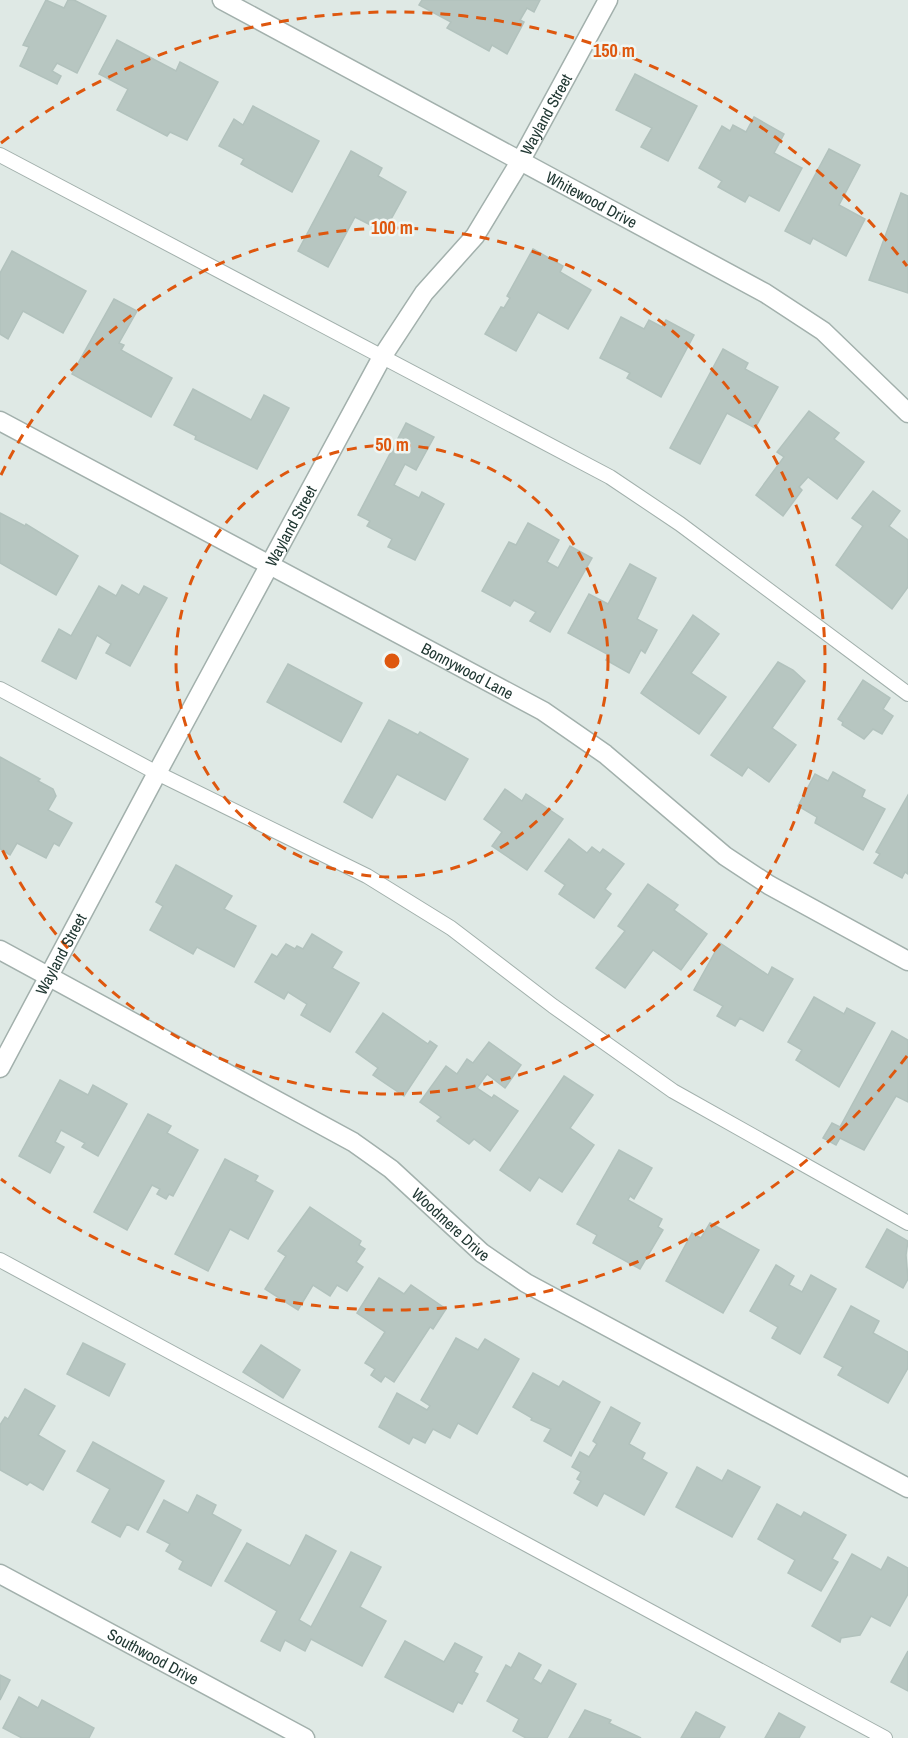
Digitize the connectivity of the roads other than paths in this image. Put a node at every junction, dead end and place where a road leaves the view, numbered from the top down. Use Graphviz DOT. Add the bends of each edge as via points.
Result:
graph roads {
  1 [pos="222,0"];
  2 [pos="609,0"];
  3 [pos="0,155"];
  4 [pos="521,160"];
  5 [pos="382,357"];
  6 [pos="908,413"];
  7 [pos="0,421"];
  8 [pos="271,565"];
  9 [pos="0,688"];
  10 [pos="908,694"];
  11 [pos="157,773"];
  12 [pos="0,950"];
  13 [pos="908,961"];
  14 [pos="49,976"];
  15 [pos="0,1068"];
  16 [pos="908,1223"];
  17 [pos="0,1260"];
  18 [pos="908,1488"];
  19 [pos="0,1574"];
  20 [pos="305,1738"];
  21 [pos="885,1738"];
  1 -- 4 [label="street, Whitewood Drive"];
  2 -- 4 [label="street, Wayland Street"];
  3 -- 5 [label="lane"];
  4 -- 5 [label="street, Wayland Street" via="475,237 424,293"];
  4 -- 6 [label="street, Whitewood Drive" via="775,299 823,331"];
  5 -- 8 [label="street, Wayland Street"];
  5 -- 10 [label="lane" via="610,477 680,524"];
  7 -- 8 [label="street, Bonnywood Lane"];
  8 -- 11 [label="street, Wayland Street"];
  8 -- 13 [label="street, Bonnywood Lane" via="543,711 606,753 734,862"];
  9 -- 11 [label="lane"];
  11 -- 14 [label="street, Wayland Street"];
  11 -- 16 [label="lane" via="367,876 451,928 673,1091"];
  12 -- 14 [label="street, Woodmere Drive"];
  14 -- 15 [label="street, Wayland Street"];
  14 -- 18 [label="street, Woodmere Drive" via="353,1142 391,1168 482,1253 526,1282"];
  17 -- 21 [label="lane"];
  19 -- 20 [label="street, Southwood Drive"];
}
